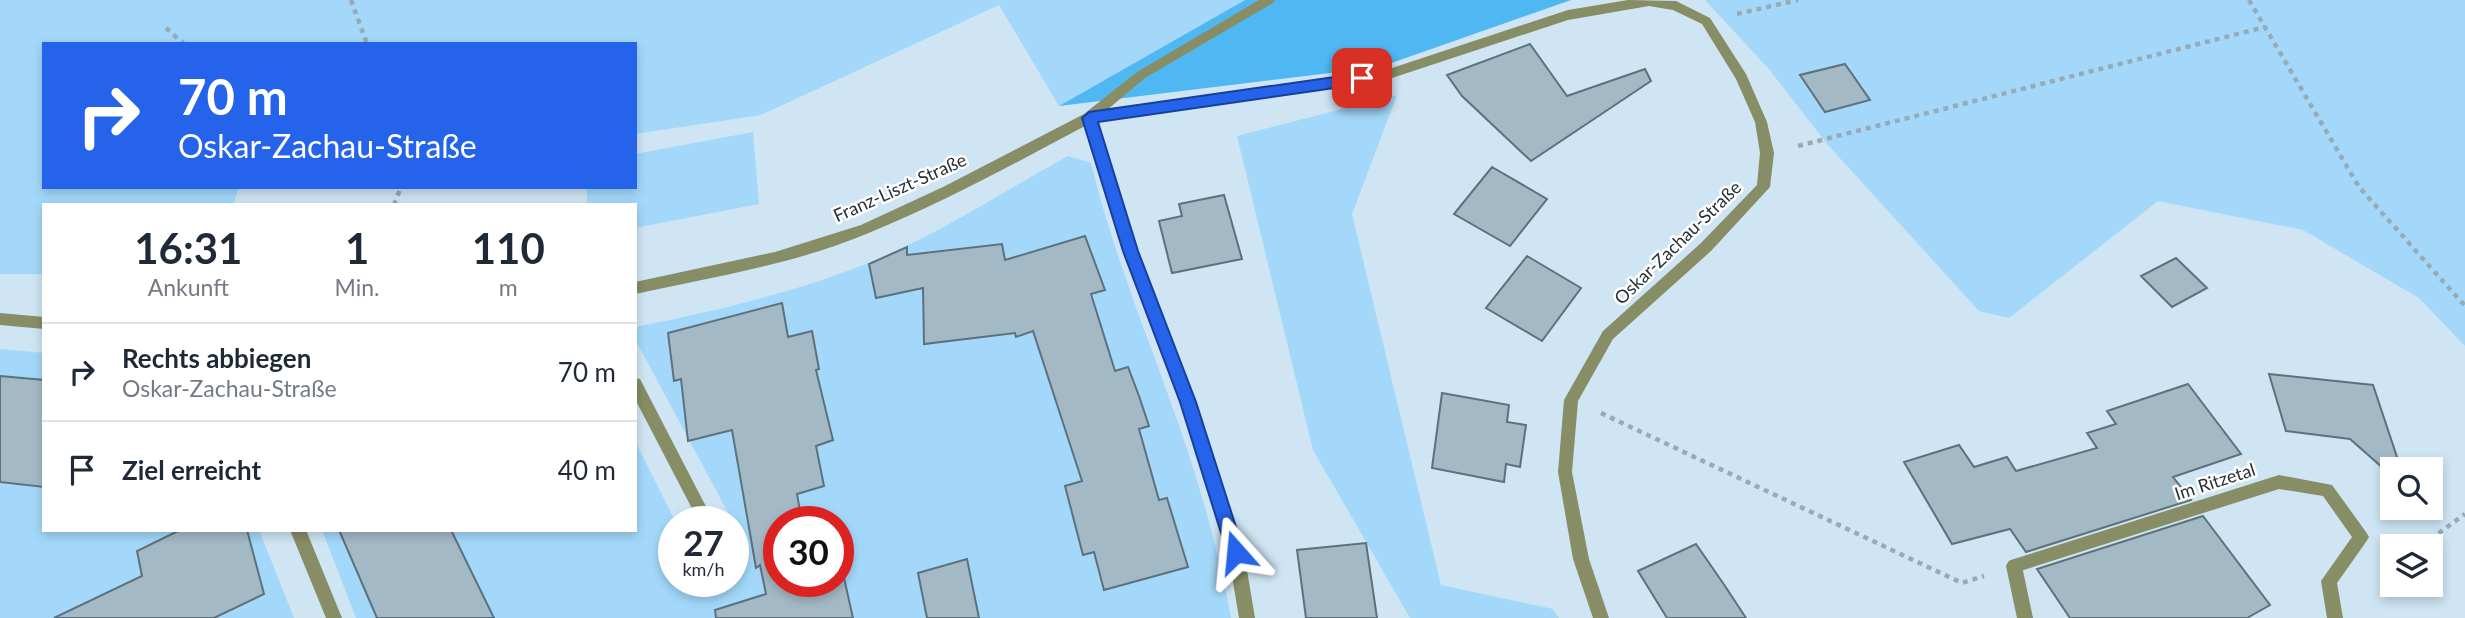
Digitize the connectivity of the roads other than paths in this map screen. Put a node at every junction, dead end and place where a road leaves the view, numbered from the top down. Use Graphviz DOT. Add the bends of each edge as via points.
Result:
graph roads {
  1 [pos="1269,0"];
  2 [pos="1089,118"];
  3 [pos="637,288"];
  4 [pos="0,319"];
  5 [pos="42,323"];
  6 [pos="637,388"];
  7 [pos="699,506"];
  8 [pos="299,532"];
  9 [pos="334,618"];
  10 [pos="1247,618"];
  11 [pos="1601,618"];
  12 [pos="2025,618"];
  13 [pos="2335,618"];
  1 -- 2 [label="street" via="1141,75"];
  2 -- 3 [label="street, Franz-Liszt-Straße" via="865,229 775,258"];
  2 -- 10 [label="street" via="1130,251 1188,402 1224,514 1236,552"];
  2 -- 11 [label="street, Oskar-Zachau-Straße" via="1389,74 1568,15 1649,1 1675,6 1706,21 1742,77 1761,122 1767,153 1763,187 1706,247 1608,335 1571,400 1565,472 1581,559"];
  4 -- 5 [label="street"];
  6 -- 7 [label="street"];
  8 -- 9 [label="street"];
  12 -- 13 [label="street, Im Ritzetal" via="2014,566 2279,482 2327,491 2361,537 2329,581"];
}
